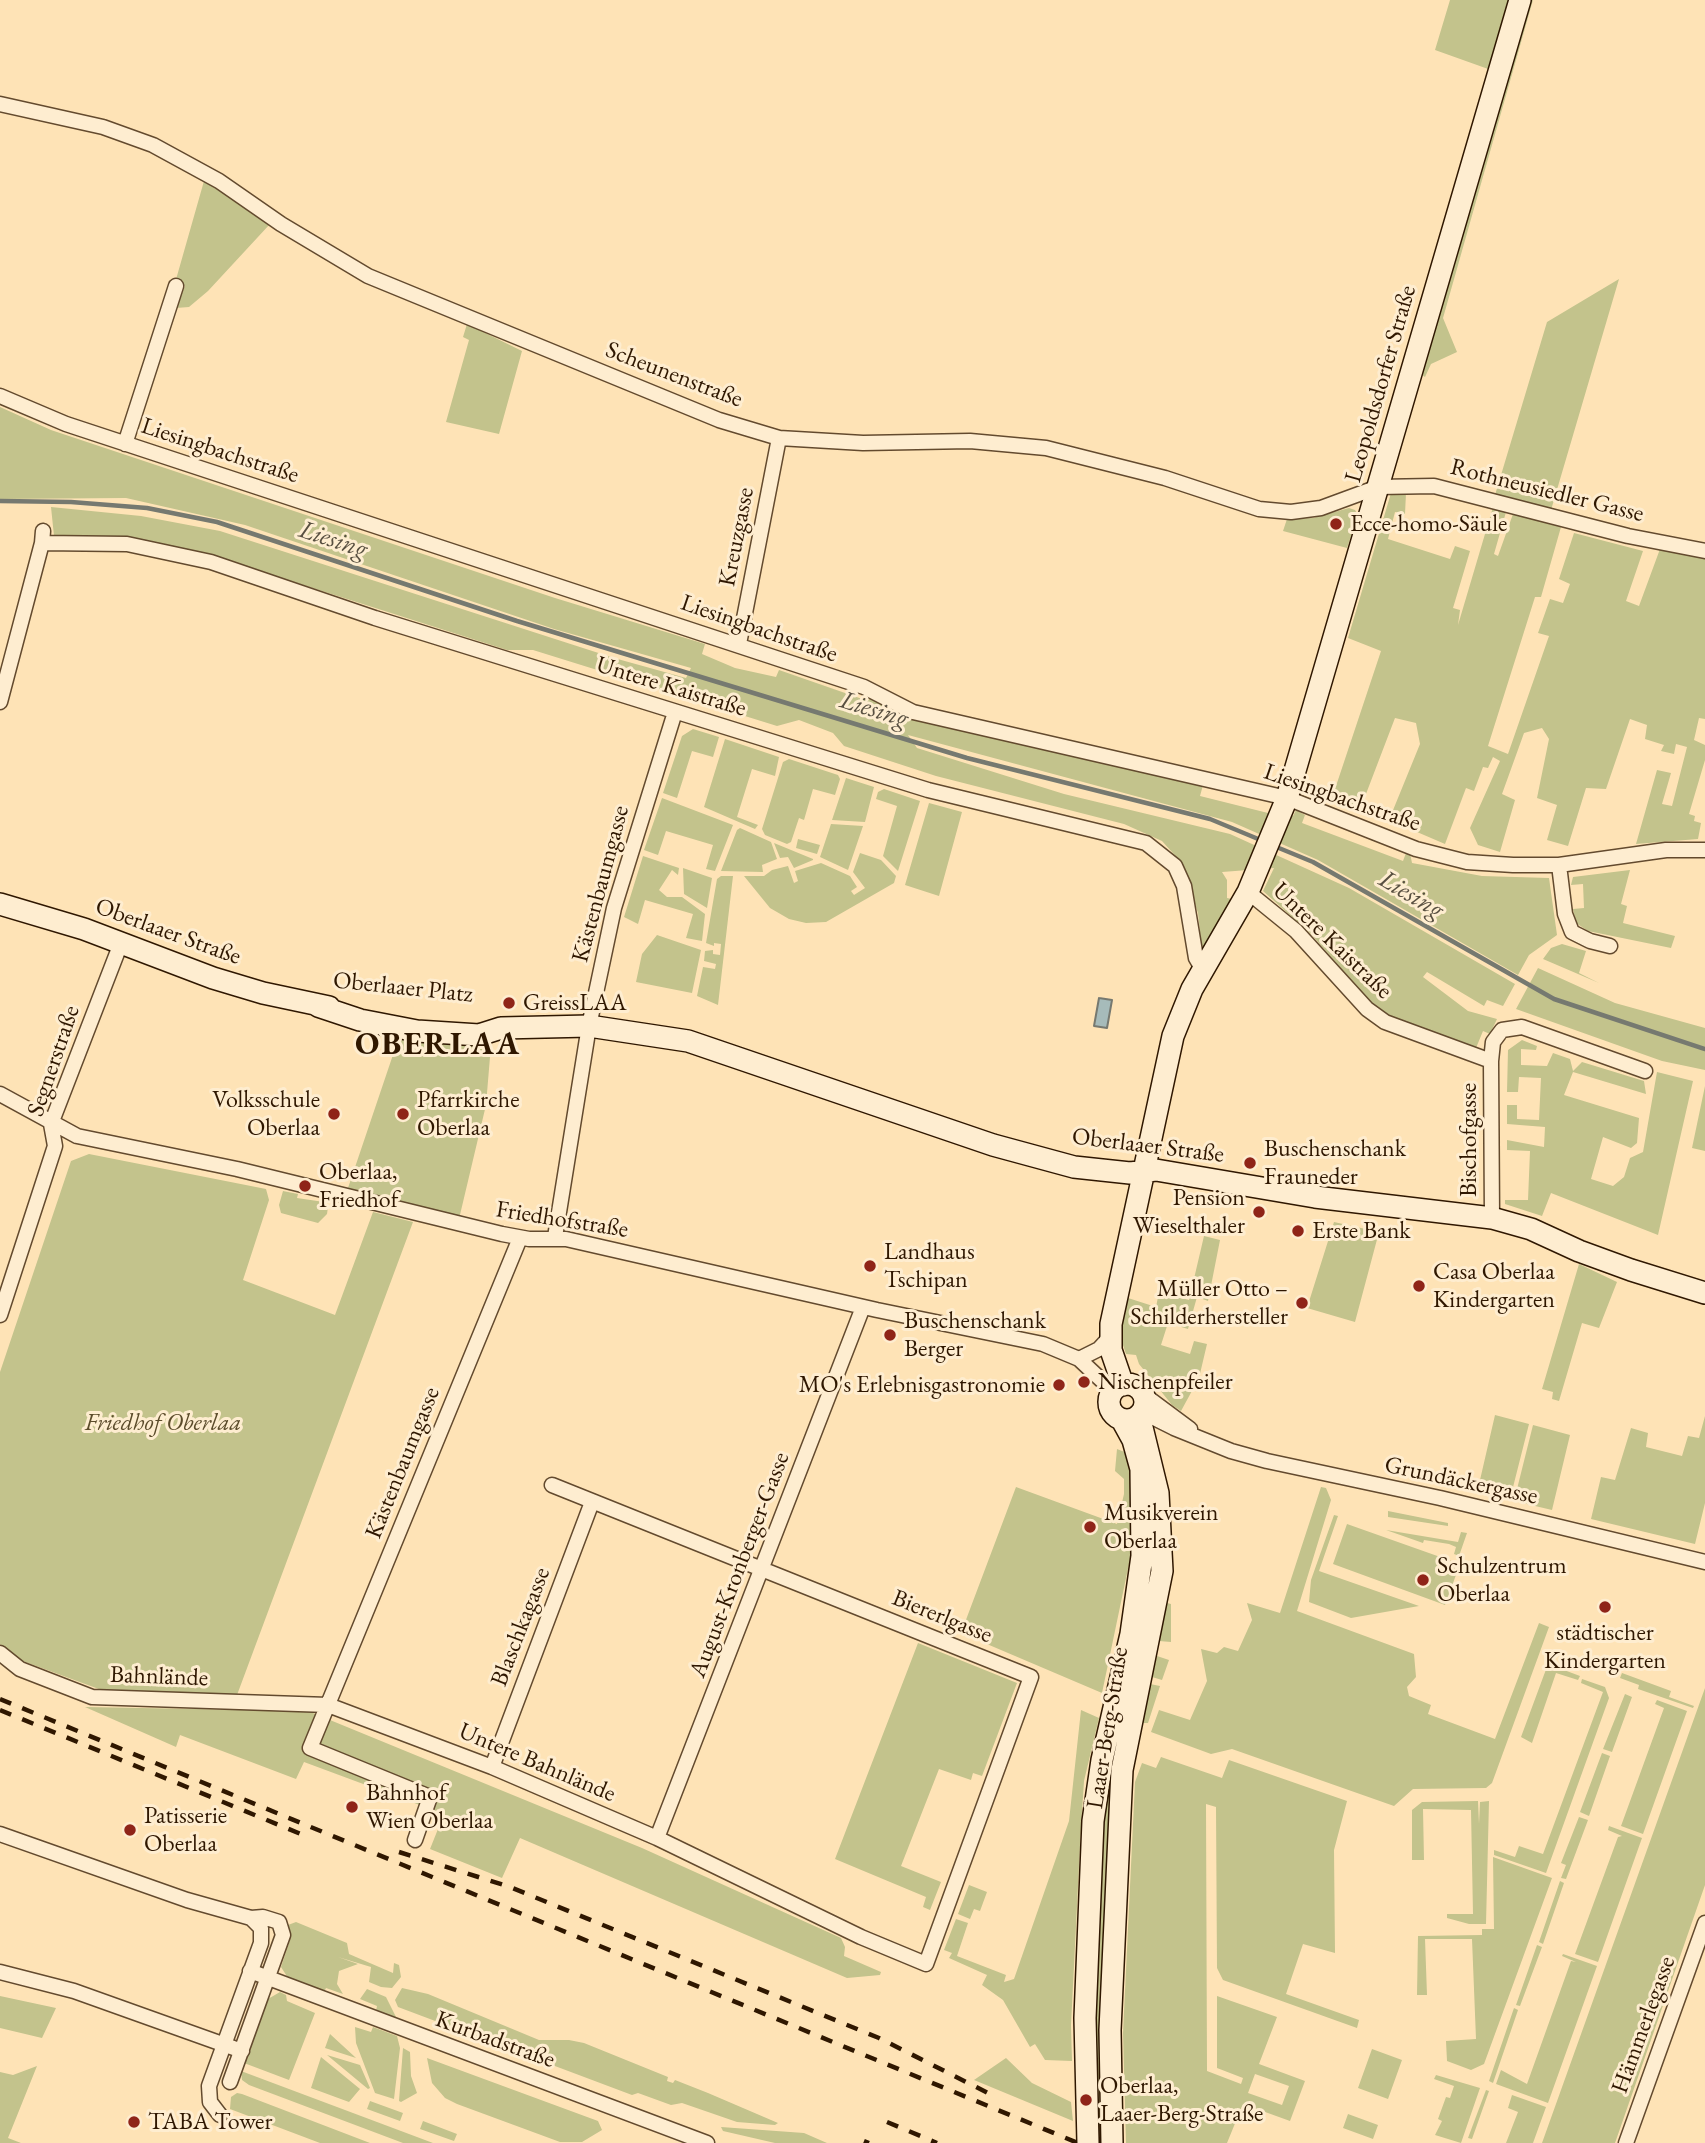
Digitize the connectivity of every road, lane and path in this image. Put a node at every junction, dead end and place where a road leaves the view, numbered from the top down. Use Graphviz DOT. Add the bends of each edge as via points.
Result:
graph roads {
  1 [pos="1520,0"];
  2 [pos="0,104"];
  3 [pos="176,286"];
  4 [pos="0,396"];
  5 [pos="779,438"];
  6 [pos="125,444"];
  7 [pos="1378,487"];
  8 [pos="1705,551"];
  9 [pos="739,644"];
  10 [pos="0,702"];
  11 [pos="675,712"];
  12 [pos="1287,798"];
  13 [pos="1705,850"];
  14 [pos="1559,865"];
  15 [pos="1248,892"];
  16 [pos="0,904"];
  17 [pos="121,943"];
  18 [pos="1610,946"];
  19 [pos="1203,970"];
  20 [pos="318,1006"];
  21 [pos="589,1026"];
  22 [pos="1491,1061"];
  23 [pos="1645,1071"];
  24 [pos="0,1094"];
  25 [pos="51,1124"];
  26 [pos="1143,1171"];
  27 [pos="1492,1218"];
  28 [pos="555,1237"];
  29 [pos="520,1238"];
  30 [pos="1705,1293"];
  31 [pos="863,1307"];
  32 [pos="0,1315"];
  33 [pos="1110,1337"];
  34 [pos="1079,1359"];
  35 [pos="1118,1388"];
  36 [pos="1137,1410"];
  37 [pos="1174,1429"];
  38 [pos="1146,1440"];
  39 [pos="1208,1442"];
  40 [pos="552,1485"];
  41 [pos="592,1502"];
  42 [pos="1705,1562"];
  43 [pos="763,1570"];
  44 [pos="0,1653"];
  45 [pos="328,1705"];
  46 [pos="492,1767"];
  47 [pos="0,1834"];
  48 [pos="657,1838"];
  49 [pos="415,1840"];
  50 [pos="251,1918"];
  51 [pos="1705,1923"];
  52 [pos="926,1964"];
  53 [pos="250,1971"];
  54 [pos="0,1972"];
  55 [pos="268,1978"];
  56 [pos="224,2044"];
  57 [pos="242,2051"];
  58 [pos="230,2082"];
  59 [pos="220,2115"];
  60 [pos="1087,2135"];
  61 [pos="1112,2140"];
  62 [pos="707,2143"];
  63 [pos="1626,2143"];
  1 -- 7 [label="main road, Leopoldsdorfer Straße"];
  2 -- 5 [label="street, Scheunenstraße" via="93,124 153,145 219,181 368,276 719,420"];
  3 -- 6 [label="street"];
  4 -- 6 [label="street, Liesingbachstraße"];
  5 -- 7 [label="street, Scheunenstraße" via="863,443 970,441 1045,448 1165,478 1259,509 1292,512 1321,508"];
  5 -- 9 [label="street, Kreuzgasse"];
  6 -- 9 [label="street, Liesingbachstraße"];
  7 -- 8 [label="street, Rothneusiedler Gasse" via="1455,489 1628,536"];
  7 -- 12 [label="main road, Leopoldsdorfer Straße"];
  9 -- 12 [label="street, Liesingbachstraße" via="864,687 913,712"];
  10 -- 11 [label="street, Untere Kaistraße" via="43,537 127,544 211,562"];
  11 -- 19 [label="street, Untere Kaistraße" via="928,790 1146,843 1175,866 1184,886 1196,958"];
  11 -- 21 [label="street, Kästenbaumgasse" via="614,908"];
  12 -- 14 [label="street, Liesingbachstraße" via="1416,849 1467,862"];
  12 -- 15 [label="main road, Leopoldsdorfer Straße"];
  13 -- 14 [label="street, Liesingbachstraße" via="1666,850"];
  14 -- 18 [label="street" via="1565,915 1572,932"];
  15 -- 19 [label="main road"];
  15 -- 22 [label="street, Untere Kaistraße" via="1296,930 1367,1009 1385,1022"];
  16 -- 17 [label="main road, Oberlaaer Straße"];
  17 -- 20 [label="main road, Oberlaaer Straße" via="213,978"];
  17 -- 25 [label="street, Segnerstraße"];
  19 -- 26 [label="main road" via="1173,1036"];
  20 -- 21 [label="main road, Oberlaaer Platz" via="480,1021 501,1028"];
  21 -- 26 [label="main road, Oberlaaer Straße" via="688,1041 993,1145 1056,1162 1109,1172"];
  21 -- 28 [label="street, Kästenbaumgasse"];
  22 -- 23 [label="street" via="1493,1042 1502,1030 1522,1027"];
  22 -- 27 [label="street, Bischofgasse"];
  24 -- 25 [label="street, Friedhofstraße"];
  25 -- 29 [label="street, Friedhofstraße" via="82,1138 237,1169"];
  25 -- 32 [label="street, Segnerstraße" via="55,1146"];
  26 -- 27 [label="main road, Oberlaaer Straße"];
  26 -- 33 [label="main road"];
  27 -- 30 [label="main road, Oberlaaer Straße"];
  28 -- 29 [label="street, Friedhofstraße"];
  28 -- 31 [label="street, Friedhofstraße"];
  29 -- 45 [label="street, Kästenbaumgasse"];
  31 -- 34 [label="street, Friedhofstraße" via="1043,1344"];
  31 -- 43 [label="street, August-Kronberger-Gasse"];
  33 -- 34 [label="street"];
  33 -- 35 [label="main road"];
  34 -- 35 [label="street, Friedhofstraße"];
  35 -- 36 [label="main road" via="1131,1385"];
  35 -- 36 [label="main road" via="1110,1406"];
  36 -- 37 [label="street, Grundäckergasse"];
  36 -- 38 [label="main road, Laaer-Berg-Straße"];
  36 -- 39 [label="street, Grundäckergasse"];
  36 -- 60 [label="main road, Laaer-Berg-Straße" via="1133,1440 1141,1469 1142,1556 1093,1821 1085,2018"];
  37 -- 38 [label="street" via="1153,1431"];
  37 -- 39 [label="street, Grundäckergasse"];
  38 -- 61 [label="main road, Laaer-Berg-Straße" via="1158,1493 1162,1571 1122,1770 1110,2030"];
  39 -- 42 [label="street, Grundäckergasse" via="1268,1461"];
  40 -- 41 [label="street, Biererlgasse"];
  41 -- 43 [label="street, Biererlgasse"];
  41 -- 46 [label="street, Blaschkagasse"];
  43 -- 48 [label="street, August-Kronberger-Gasse"];
  43 -- 52 [label="street, Biererlgasse" via="1031,1677"];
  44 -- 45 [label="street, Bahnlände" via="20,1669 92,1696"];
  45 -- 46 [label="street, Untere Bahnlände"];
  45 -- 49 [label="street" via="310,1748 430,1797"];
  46 -- 48 [label="street, Untere Bahnlände"];
  47 -- 50 [label="street" via="137,1884"];
  48 -- 52 [label="street, Untere Bahnlände"];
  50 -- 53 [label="street" via="262,1935"];
  50 -- 55 [label="street" via="279,1922 283,1928"];
  51 -- 63 [label="street, Hämmerlegasse"];
  53 -- 55 [label="street, Kurbadstraße"];
  53 -- 56 [label="street"];
  54 -- 56 [label="street" via="74,1991"];
  55 -- 57 [label="street"];
  55 -- 62 [label="street, Kurbadstraße"];
  56 -- 57 [label="street"];
  56 -- 59 [label="street" via="209,2087 210,2102"];
  57 -- 58 [label="street"];
}
